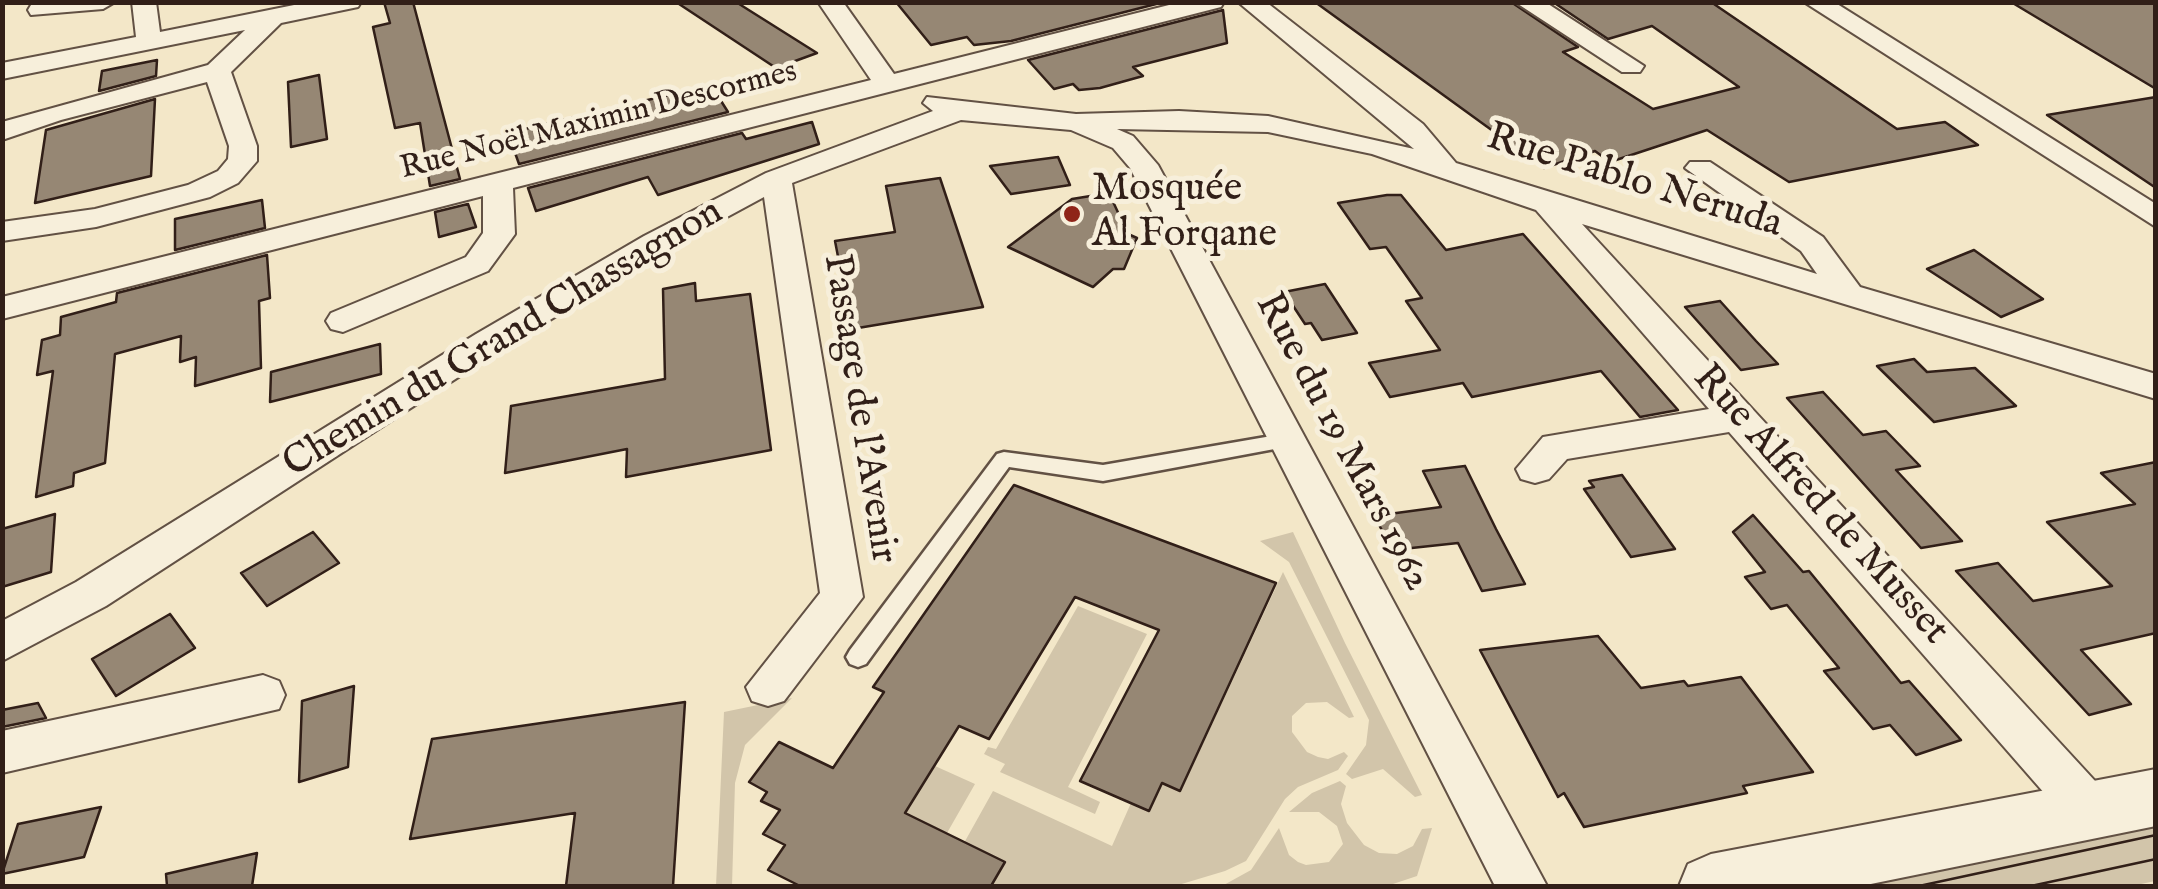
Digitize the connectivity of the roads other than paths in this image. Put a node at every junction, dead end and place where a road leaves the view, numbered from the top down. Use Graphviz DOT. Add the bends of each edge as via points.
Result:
graph roads {
  1 [pos="103,2"];
  2 [pos="144,2"];
  3 [pos="349,2"];
  4 [pos="830,2"];
  5 [pos="1212,2"];
  6 [pos="1250,2"];
  7 [pos="1527,2"];
  8 [pos="1816,2"];
  9 [pos="40,10"];
  10 [pos="272,18"];
  11 [pos="149,42"];
  12 [pos="1632,66"];
  13 [pos="2,71"];
  14 [pos="217,71"];
  15 [pos="888,85"];
  16 [pos="958,111"];
  17 [pos="1076,122"];
  18 [pos="2,132"];
  19 [pos="1446,168"];
  20 [pos="1700,168"];
  21 [pos="776,179"];
  22 [pos="498,184"];
  23 [pos="1546,203"];
  24 [pos="2156,218"];
  25 [pos="2,232"];
  26 [pos="1849,294"];
  27 [pos="2,308"];
  28 [pos="342,321"];
  29 [pos="2156,387"];
  30 [pos="1739,417"];
  31 [pos="1289,440"];
  32 [pos="1535,469"];
  33 [pos="2,643"];
  34 [pos="858,657"];
  35 [pos="768,687"];
  36 [pos="263,696"];
  37 [pos="2,752"];
  38 [pos="2156,797"];
  39 [pos="2090,810"];
  40 [pos="1522,886"];
  41 [pos="1711,886"];
  1 -- 9 [label="street"];
  2 -- 11 [label="street"];
  3 -- 10 [label="street"];
  4 -- 15 [label="street"];
  5 -- 15 [label="street, Rue Noël Maximin Descormes"];
  6 -- 19 [label="street" via="1413,130"];
  7 -- 12 [label="street"];
  8 -- 24 [label="street"];
  10 -- 11 [label="street"];
  10 -- 14 [label="street"];
  11 -- 13 [label="street"];
  14 -- 18 [label="street"];
  14 -- 25 [label="street" via="242,146 242,161 228,177 96,218"];
  15 -- 16 [label="street"];
  15 -- 22 [label="street, Rue Noël Maximin Descormes"];
  16 -- 17 [label="street, Rue du 19 Mars 1962"];
  16 -- 21 [label="street, Chemin du Grand Chassagnon"];
  17 -- 19 [label="street, Rue Pablo Neruda" via="1268,124"];
  17 -- 31 [label="street, Rue du 19 Mars 1962" via="1123,142 1143,165"];
  19 -- 23 [label="street, Rue Pablo Neruda"];
  20 -- 26 [label="street" via="1812,244"];
  21 -- 33 [label="street, Chemin du Grand Chassagnon" via="488,342 91,594"];
  21 -- 35 [label="street, Passage de l'Avenir" via="842,598"];
  22 -- 27 [label="street, Rue Noël Maximin Descormes"];
  22 -- 28 [label="street" via="500,234 477,264"];
  23 -- 26 [label="street, Rue Pablo Neruda"];
  23 -- 30 [label="street, Rue Alfred de Musset"];
  26 -- 29 [label="street, Rue Pablo Neruda"];
  30 -- 32 [label="street" via="1556,447"];
  30 -- 39 [label="street, Rue Alfred de Musset"];
  31 -- 34 [label="lane" via="1104,474 1004,459"];
  31 -- 40 [label="street, Rue du 19 Mars 1962"];
  36 -- 37 [label="street"];
  38 -- 39 [label="street"];
  39 -- 41 [label="street"];
}
